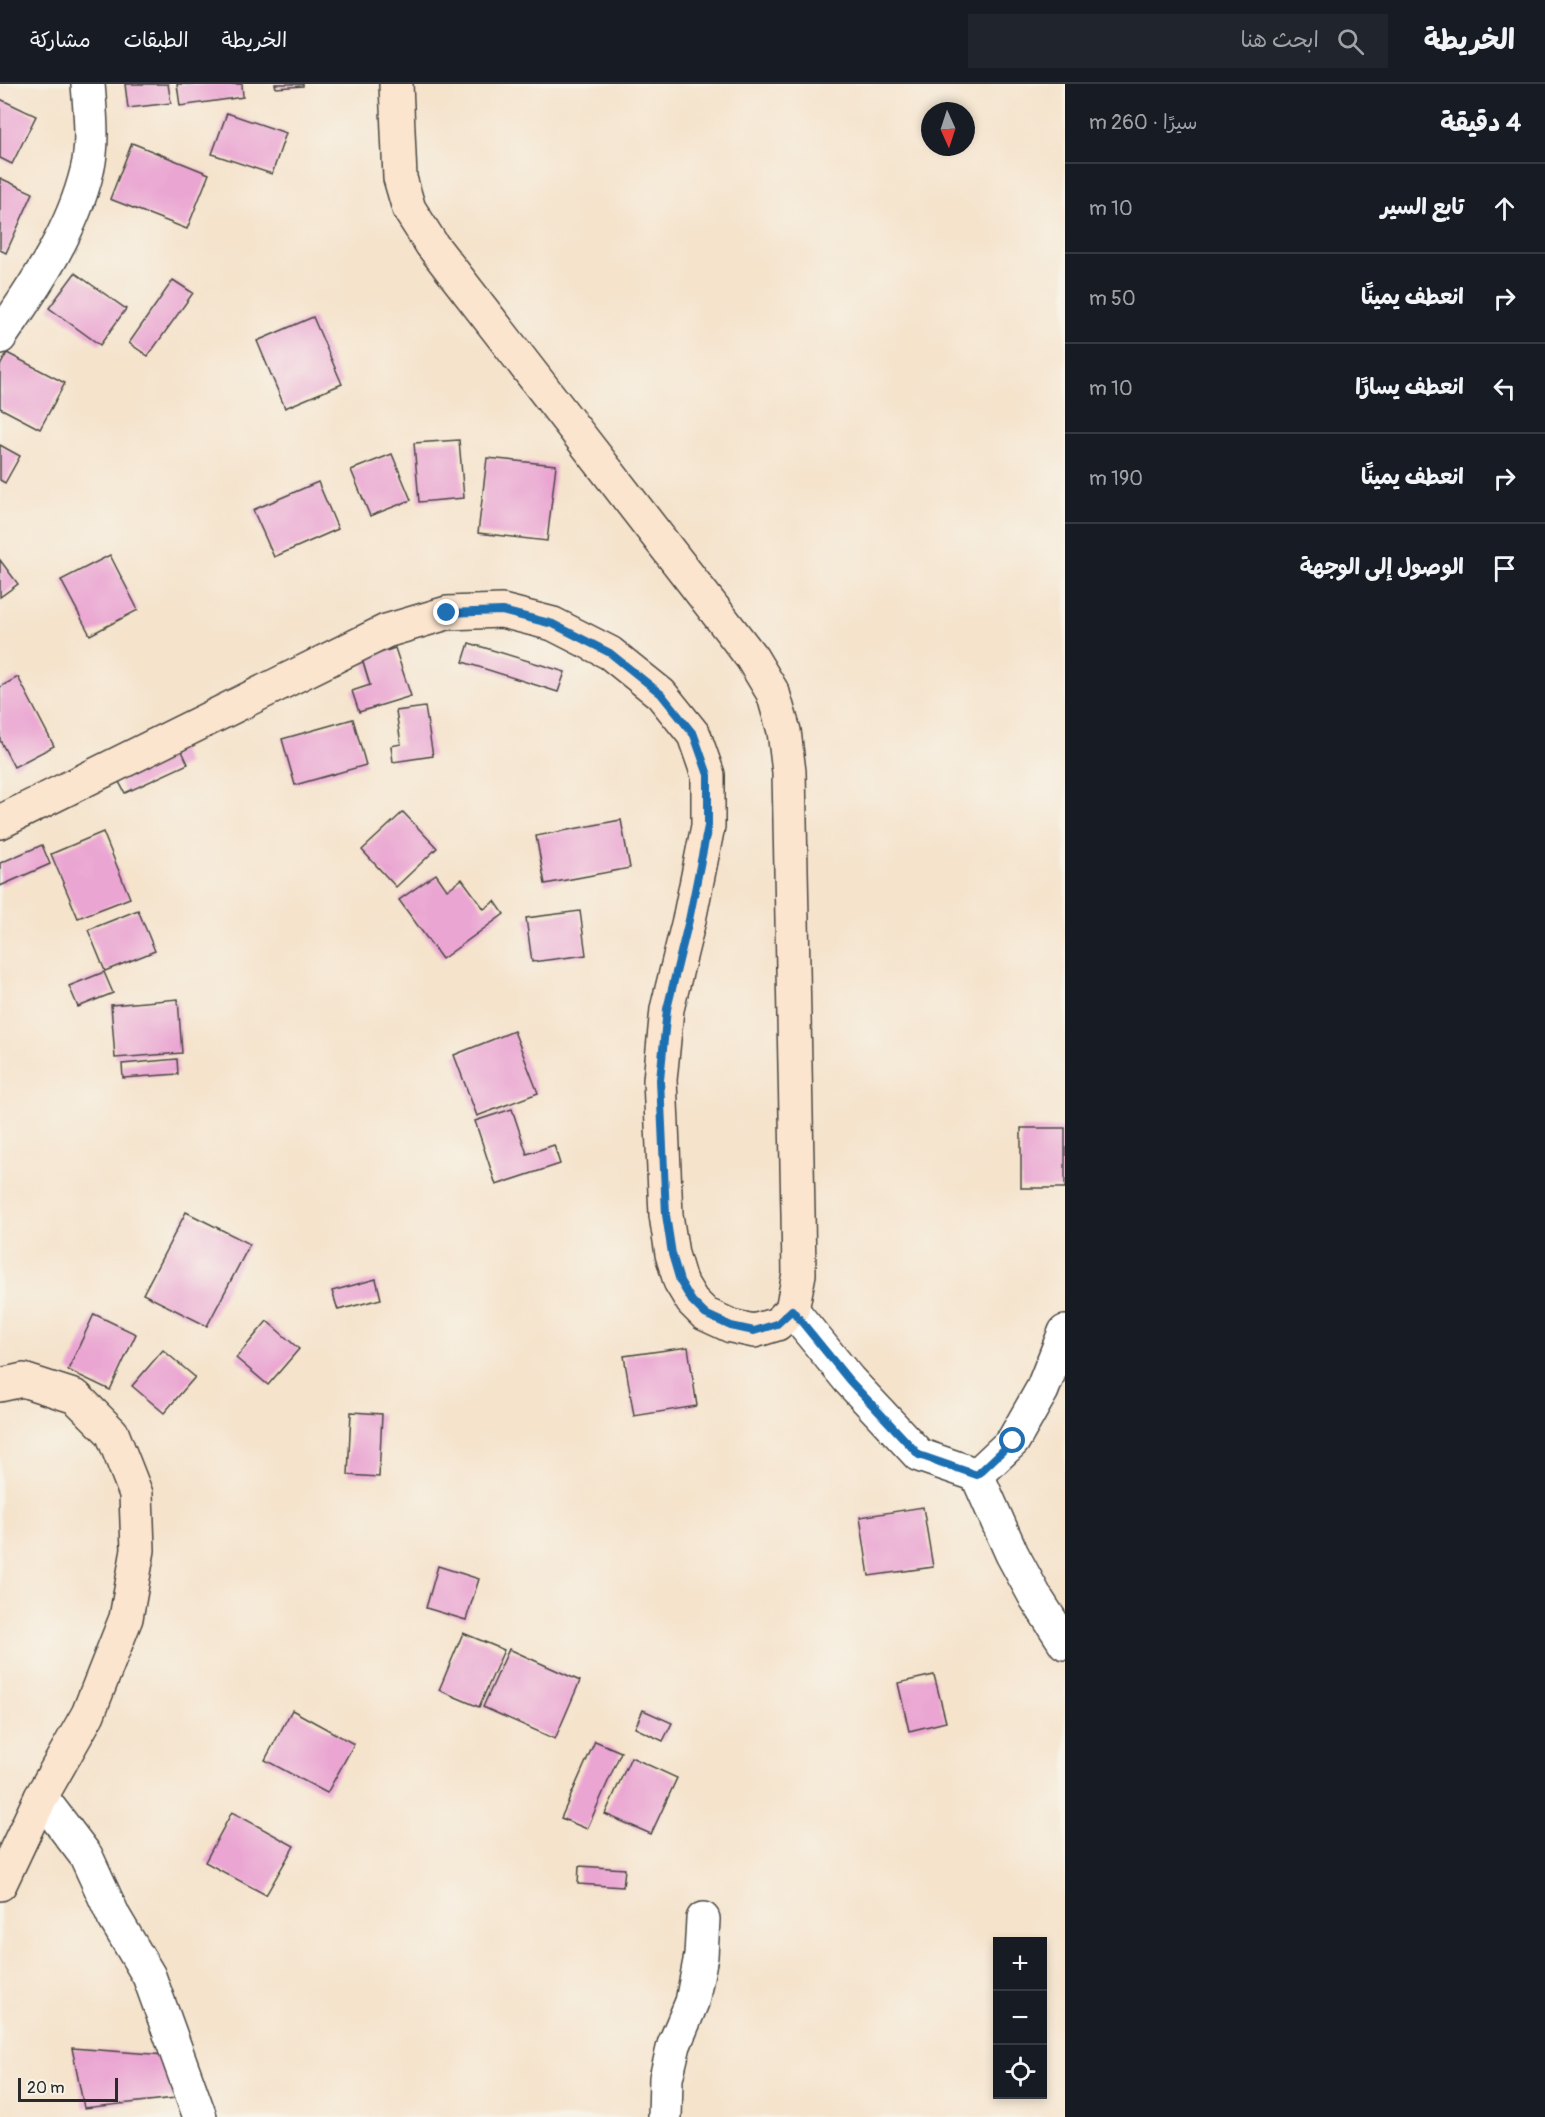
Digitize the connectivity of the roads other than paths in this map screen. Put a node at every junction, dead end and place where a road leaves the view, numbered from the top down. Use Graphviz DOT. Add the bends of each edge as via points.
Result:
graph roads {
  1 [pos="88,84"];
  2 [pos="396,84"];
  3 [pos="0,337"];
  4 [pos="0,822"];
  5 [pos="792,1310"];
  6 [pos="1065,1332"];
  7 [pos="0,1385"];
  8 [pos="977,1475"];
  9 [pos="1065,1642"];
  10 [pos="40,1797"];
  11 [pos="0,1884"];
  12 [pos="703,1919"];
  13 [pos="200,2117"];
  14 [pos="664,2117"];
  1 -- 3 [label="street" via="88,170 69,222 44,272"];
  2 -- 5 [label="street" via="400,178 409,209 432,245 752,658 772,693 784,731 789,772 799,1243 799,1274"];
  4 -- 5 [label="street" via="386,631 447,613 502,611 553,624 610,653 661,694 694,735 708,775 708,826 667,1009 660,1080 666,1215 672,1254 680,1281 705,1314 754,1331 777,1324"];
  5 -- 8 [label="street" via="849,1380 919,1455"];
  6 -- 8 [label="street" via="1042,1390 1013,1441"];
  7 -- 10 [label="street" via="22,1380 76,1396 112,1433 136,1494 138,1550 126,1618 88,1714"];
  8 -- 9 [label="street" via="1035,1598"];
  10 -- 11 [label="street"];
  10 -- 13 [label="street" via="86,1856 114,1917 149,1976"];
  12 -- 14 [label="street" via="692,2002 674,2045 666,2078"];
}
